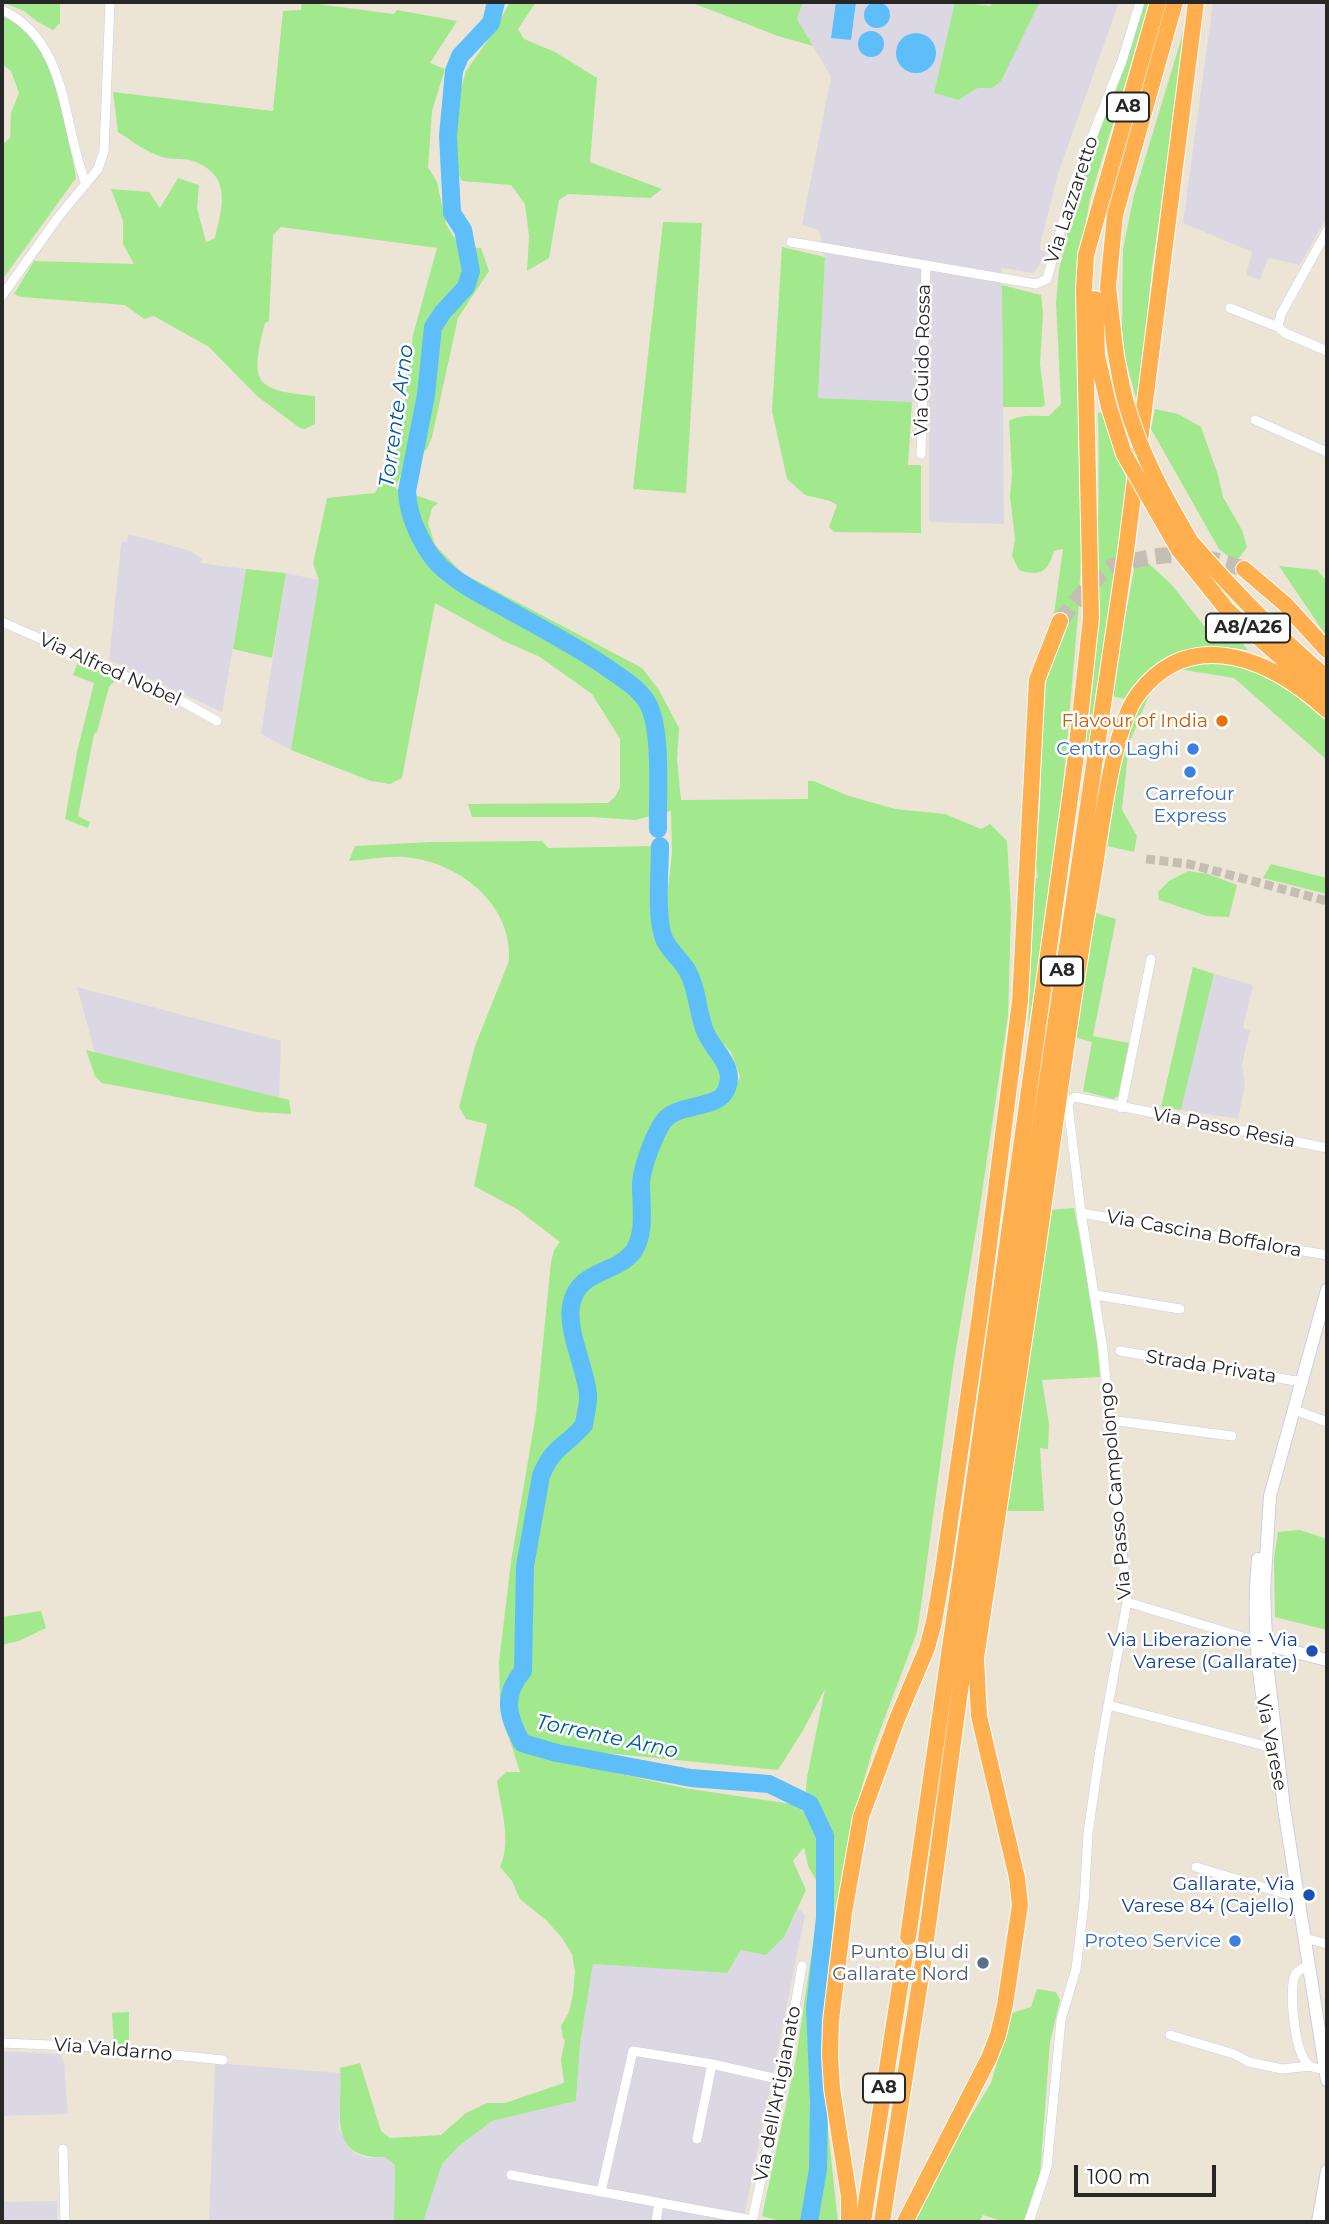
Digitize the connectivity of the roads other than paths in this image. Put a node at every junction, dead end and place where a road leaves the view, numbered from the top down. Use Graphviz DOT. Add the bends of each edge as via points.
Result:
graph roads {
  1 [pos="110,2"];
  2 [pos="1140,2"];
  3 [pos="1158,2"];
  4 [pos="1175,2"];
  5 [pos="1196,2"];
  6 [pos="2,10"];
  7 [pos="86,184"];
  8 [pos="1098,213"];
  9 [pos="1327,231"];
  10 [pos="792,243"];
  11 [pos="926,265"];
  12 [pos="1047,279"];
  13 [pos="2,296"];
  14 [pos="1230,308"];
  15 [pos="1278,327"];
  16 [pos="1327,351"];
  17 [pos="1255,420"];
  18 [pos="1327,453"];
  19 [pos="921,454"];
  20 [pos="1185,546"];
  21 [pos="1244,569"];
  22 [pos="2,621"];
  23 [pos="1059,621"];
  24 [pos="1327,650"];
  25 [pos="1327,678"];
  26 [pos="1327,698"];
  27 [pos="1327,710"];
  28 [pos="217,721"];
  29 [pos="1150,959"];
  30 [pos="1070,1100"];
  31 [pos="1121,1108"];
  32 [pos="1327,1148"];
  33 [pos="1082,1213"];
  34 [pos="1327,1255"];
  35 [pos="1327,1290"];
  36 [pos="1096,1295"];
  37 [pos="1180,1309"];
  38 [pos="1325,1310"];
  39 [pos="1120,1352"];
  40 [pos="1302,1382"];
  41 [pos="1294,1410"];
  42 [pos="1110,1420"];
  43 [pos="1327,1423"];
  44 [pos="1232,1436"];
  45 [pos="1127,1602"];
  46 [pos="1261,1643"];
  47 [pos="1327,1660"];
  48 [pos="1108,1705"];
  49 [pos="1273,1749"];
  50 [pos="1196,1867"];
  51 [pos="1299,1898"];
  52 [pos="908,1937"];
  53 [pos="1305,1938"];
  54 [pos="926,1940"];
  55 [pos="1327,1944"];
  56 [pos="905,1954"];
  57 [pos="924,1957"];
  58 [pos="1309,1964"];
  59 [pos="802,1966"];
  60 [pos="1170,2035"];
  61 [pos="2,2043"];
  62 [pos="223,2060"];
  63 [pos="712,2064"];
  64 [pos="1310,2066"];
  65 [pos="1327,2073"];
  66 [pos="782,2080"];
  67 [pos="697,2138"];
  68 [pos="63,2149"];
  69 [pos="1327,2171"];
  70 [pos="511,2175"];
  71 [pos="601,2192"];
  72 [pos="659,2203"];
  73 [pos="752,2221"];
  74 [pos="65,2222"];
  75 [pos="656,2222"];
  76 [pos="849,2222"];
  77 [pos="863,2222"];
  78 [pos="882,2222"];
  79 [pos="905,2222"];
  80 [pos="1029,2222"];
  81 [pos="1318,2222"];
  1 -- 7 [label="street" via="104,151"];
  2 -- 12 [label="street, Via Lazzaretto" via="1073,186"];
  3 -- 8 [label="highway, A8"];
  4 -- 20 [label="highway, bridge" via="1115,215 1108,287 1126,402 1139,443"];
  5 -- 54 [label="highway, A8" via="1126,551 1003,1376"];
  6 -- 7 [label="street" via="34,33 51,60"];
  7 -- 13 [label="street"];
  8 -- 20 [label="highway, bridge" via="1097,356 1109,407 1124,454"];
  8 -- 52 [label="highway, A8" via="1086,255 1084,290 1091,618 1075,763"];
  9 -- 15 [label="street"];
  10 -- 11 [label="street, Via Guido Rossa"];
  11 -- 12 [label="street, Via Guido Rossa" via="1036,284"];
  11 -- 19 [label="street, Via Guido Rossa"];
  14 -- 15 [label="street"];
  15 -- 16 [label="street"];
  17 -- 18 [label="street"];
  20 -- 25 [label="highway"];
  20 -- 26 [label="highway, A8/A26" via="1228,611"];
  21 -- 24 [label="highway" via="1285,604"];
  22 -- 28 [label="street, Via Alfred Nobel" via="176,698"];
  23 -- 76 [label="highway" via="1037,680 1020,1001 941,1583 927,1648 861,1817 844,1913 830,2055"];
  27 -- 79 [label="highway" via="1270,668 1236,657 1205,655 1154,676 1136,696 1122,729 1076,974 976,1658 979,1716 1020,1895 1010,1974 989,2058"];
  29 -- 31 [label="street"];
  30 -- 31 [label="street, Via Passo Resia" via="1075,1097"];
  30 -- 33 [label="street, Via Passo Campolongo"];
  31 -- 32 [label="street, Via Passo Resia"];
  33 -- 34 [label="street, Via Cascina Boffalora"];
  33 -- 36 [label="street, Via Passo Campolongo"];
  35 -- 38 [label="main road, Via Varese"];
  36 -- 37 [label="street"];
  36 -- 42 [label="street, Via Passo Campolongo"];
  38 -- 40 [label="main road, Via Varese"];
  39 -- 40 [label="street, Strada Privata"];
  40 -- 41 [label="main road, Via Varese"];
  41 -- 43 [label="street"];
  41 -- 46 [label="main road, Via Varese" via="1268,1512"];
  42 -- 44 [label="street"];
  42 -- 45 [label="street, Via Passo Campolongo"];
  45 -- 46 [label="street"];
  45 -- 48 [label="street, Via Passo Campolongo"];
  46 -- 47 [label="main road"];
  46 -- 49 [label="main road, Via Varese"];
  48 -- 49 [label="street"];
  48 -- 80 [label="street, Via Passo Campolongo" via="1088,1833 1076,1969 1061,2021 1049,2155"];
  49 -- 51 [label="main road, Via Varese"];
  50 -- 51 [label="street"];
  51 -- 53 [label="main road, Via Varese"];
  53 -- 55 [label="street"];
  53 -- 58 [label="main road, Via Varese"];
  56 -- 77 [label="highway, A8"];
  57 -- 78 [label="highway, A8"];
  58 -- 64 [label="street" via="1296,1973 1292,1992 1295,2030"];
  58 -- 65 [label="main road, Via Varese"];
  59 -- 66 [label="street, Via dell'Artigianato"];
  60 -- 64 [label="street" via="1249,2062 1283,2069"];
  61 -- 62 [label="street, Via Valdarno"];
  63 -- 66 [label="street"];
  63 -- 67 [label="street"];
  63 -- 71 [label="street" via="633,2051"];
  64 -- 65 [label="street"];
  66 -- 73 [label="street, Via dell'Artigianato"];
  68 -- 74 [label="street"];
  69 -- 81 [label="main road"];
  70 -- 71 [label="street"];
  71 -- 72 [label="street"];
  72 -- 73 [label="street"];
  72 -- 75 [label="street"];
}
